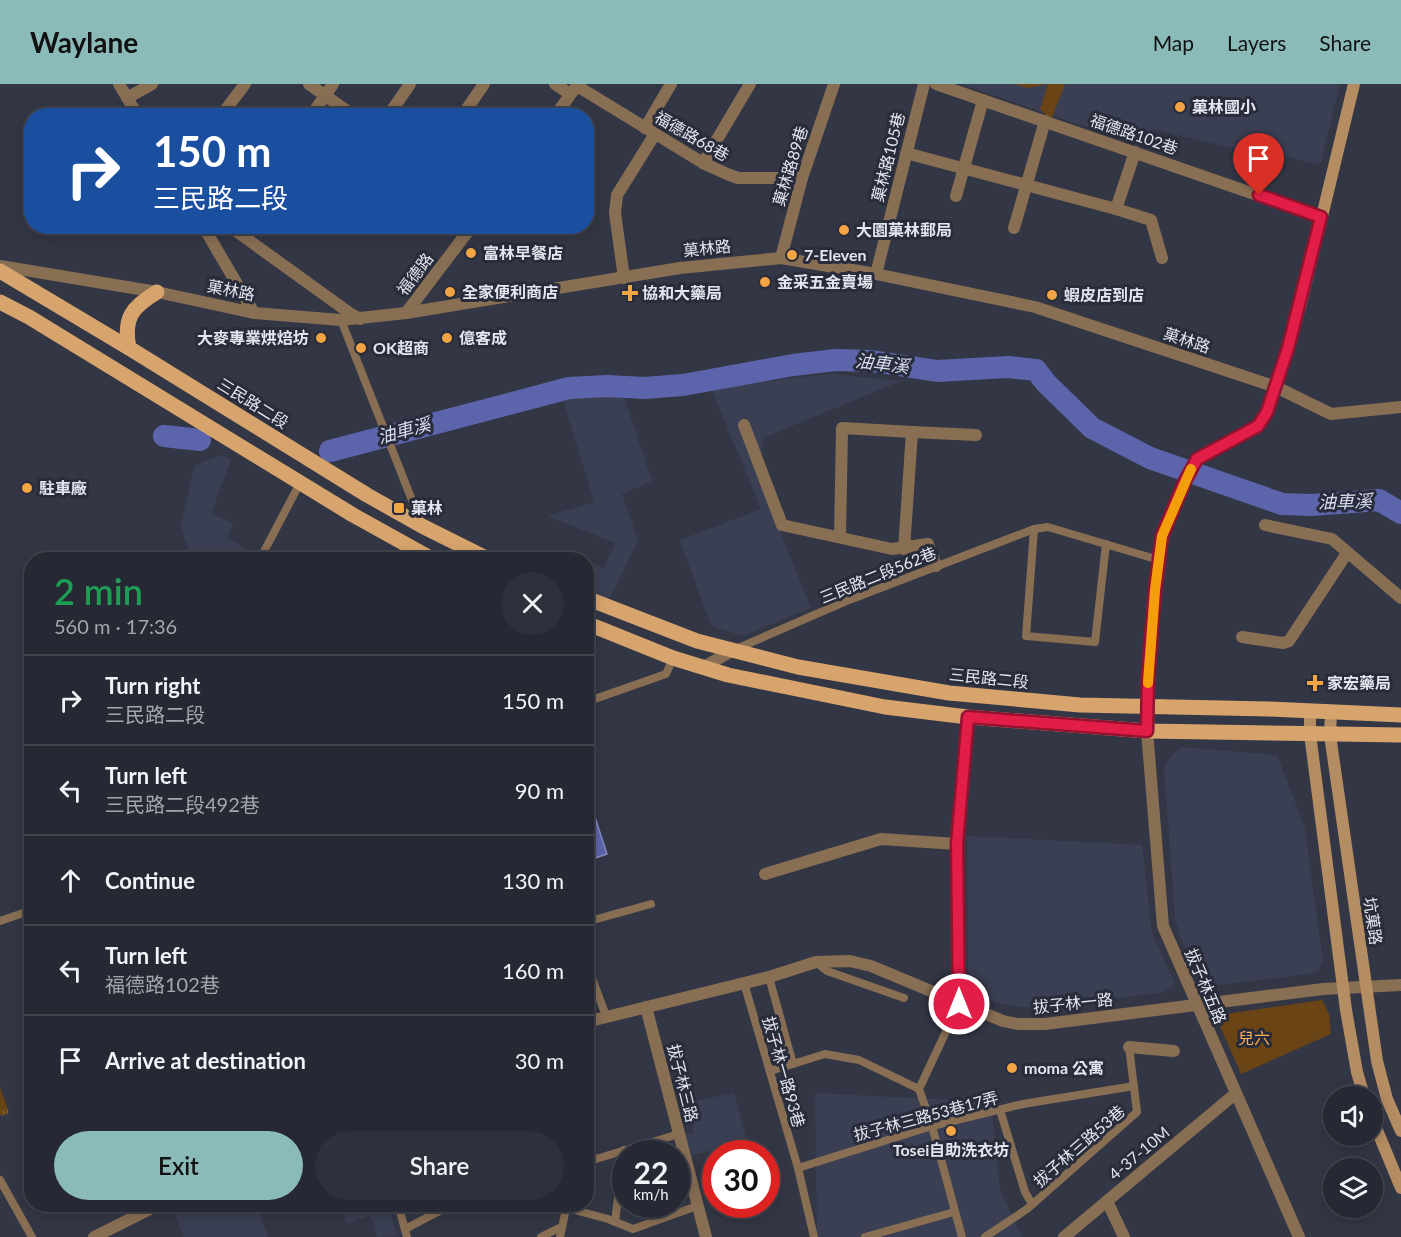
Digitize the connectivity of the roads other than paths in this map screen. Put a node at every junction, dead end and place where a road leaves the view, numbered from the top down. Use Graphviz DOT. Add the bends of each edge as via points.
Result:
graph roads {
  1 [pos="119,84"];
  2 [pos="152,84"];
  3 [pos="245,84"];
  4 [pos="309,84"];
  5 [pos="333,84"];
  6 [pos="410,84"];
  7 [pos="484,84"];
  8 [pos="555,84"];
  9 [pos="670,84"];
  10 [pos="750,84"];
  11 [pos="834,84"];
  12 [pos="924,84"];
  13 [pos="936,84"];
  14 [pos="1354,84"];
  15 [pos="575,88"];
  16 [pos="325,95"];
  17 [pos="127,98"];
  18 [pos="983,100"];
  19 [pos="133,108"];
  20 [pos="227,108"];
  21 [pos="316,108"];
  22 [pos="343,108"];
  23 [pos="394,108"];
  24 [pos="468,108"];
  25 [pos="561,108"];
  26 [pos="1044,121"];
  27 [pos="650,131"];
  28 [pos="1135,152"];
  29 [pos="906,153"];
  30 [pos="703,163"];
  31 [pos="964,168"];
  32 [pos="802,178"];
  33 [pos="1026,185"];
  34 [pos="957,196"];
  35 [pos="1116,209"];
  36 [pos="1321,217"];
  37 [pos="1014,228"];
  38 [pos="208,234"];
  39 [pos="240,234"];
  40 [pos="466,234"];
  41 [pos="781,258"];
  42 [pos="1162,258"];
  43 [pos="0,266"];
  44 [pos="0,271"];
  45 [pos="876,274"];
  46 [pos="624,278"];
  47 [pos="157,292"];
  48 [pos="0,302"];
  49 [pos="254,312"];
  50 [pos="406,313"];
  51 [pos="361,319"];
  52 [pos="340,320"];
  53 [pos="129,348"];
  54 [pos="1276,387"];
  55 [pos="1401,407"];
  56 [pos="744,425"];
  57 [pos="912,432"];
  58 [pos="976,435"];
  59 [pos="300,483"];
  60 [pos="1265,525"];
  61 [pos="422,526"];
  62 [pos="1034,529"];
  63 [pos="840,537"];
  64 [pos="1106,544"];
  65 [pos="904,549"];
  66 [pos="264,552"];
  67 [pos="420,552"];
  68 [pos="474,552"];
  69 [pos="1347,553"];
  70 [pos="1159,560"];
  71 [pos="936,566"];
  72 [pos="1401,598"];
  73 [pos="594,601"];
  74 [pos="594,626"];
  75 [pos="1242,637"];
  76 [pos="733,650"];
  77 [pos="673,658"];
  78 [pos="704,667"];
  79 [pos="594,699"];
  80 [pos="1147,707"];
  81 [pos="1310,711"];
  82 [pos="1331,712"];
  83 [pos="1401,715"];
  84 [pos="968,717"];
  85 [pos="1147,731"];
  86 [pos="1310,734"];
  87 [pos="1330,735"];
  88 [pos="1401,735"];
  89 [pos="957,844"];
  90 [pos="765,874"];
  91 [pos="651,904"];
  92 [pos="24,913"];
  93 [pos="594,920"];
  94 [pos="0,921"];
  95 [pos="816,962"];
  96 [pos="769,977"];
  97 [pos="744,983"];
  98 [pos="594,984"];
  99 [pos="1365,986"];
  100 [pos="1401,986"];
  101 [pos="1344,988"];
  102 [pos="904,998"];
  103 [pos="959,1004"];
  104 [pos="1196,1005"];
  105 [pos="646,1007"];
  106 [pos="606,1016"];
  107 [pos="594,1020"];
  108 [pos="1129,1047"];
  109 [pos="1173,1051"];
  110 [pos="793,1064"];
  111 [pos="770,1071"];
  112 [pos="1134,1086"];
  113 [pos="1361,1086"];
  114 [pos="919,1089"];
  115 [pos="1235,1094"];
  116 [pos="1000,1110"];
  117 [pos="932,1126"];
  118 [pos="1401,1131"];
  119 [pos="679,1134"];
  120 [pos="658,1140"];
  121 [pos="1383,1145"];
  122 [pos="612,1154"];
  123 [pos="594,1159"];
  124 [pos="798,1168"];
  125 [pos="0,1180"];
  126 [pos="1401,1188"];
  127 [pos="1107,1201"];
  128 [pos="1032,1204"];
  129 [pos="697,1206"];
  130 [pos="144,1212"];
  131 [pos="400,1212"];
  132 [pos="440,1212"];
  133 [pos="565,1212"];
  134 [pos="585,1212"];
  135 [pos="954,1212"];
  136 [pos="616,1218"];
  137 [pos="615,1222"];
  138 [pos="561,1227"];
  139 [pos="406,1233"];
  140 [pos="881,1235"];
  141 [pos="32,1237"];
  142 [pos="94,1237"];
  143 [pos="541,1237"];
  144 [pos="560,1237"];
  145 [pos="706,1237"];
  146 [pos="814,1237"];
  147 [pos="865,1237"];
  148 [pos="962,1237"];
  149 [pos="985,1237"];
  150 [pos="1064,1237"];
  151 [pos="1124,1237"];
  152 [pos="1299,1237"];
  1 -- 17 [label="street"];
  2 -- 17 [label="street"];
  3 -- 20 [label="street"];
  4 -- 16 [label="street"];
  5 -- 16 [label="street"];
  6 -- 23 [label="street"];
  7 -- 24 [label="street"];
  8 -- 15 [label="street, 福德路68巷"];
  9 -- 27 [label="street"];
  10 -- 30 [label="street"];
  11 -- 32 [label="street, 菓林路89巷"];
  12 -- 29 [label="street, 菓林路105巷"];
  13 -- 18 [label="street, 福德路102巷"];
  14 -- 36 [label="street"];
  15 -- 25 [label="street"];
  15 -- 27 [label="street, 福德路68巷"];
  16 -- 21 [label="street"];
  16 -- 22 [label="street"];
  17 -- 19 [label="street"];
  18 -- 26 [label="street, 福德路102巷"];
  18 -- 31 [label="street"];
  26 -- 28 [label="street, 福德路102巷"];
  26 -- 33 [label="street"];
  27 -- 30 [label="street, 福德路68巷"];
  27 -- 46 [label="street" via="617,195 615,213"];
  28 -- 35 [label="street"];
  28 -- 36 [label="street, 福德路102巷"];
  29 -- 31 [label="street"];
  29 -- 45 [label="street, 菓林路105巷"];
  30 -- 32 [label="street, 福德路68巷" via="738,178"];
  31 -- 33 [label="street"];
  31 -- 34 [label="street"];
  32 -- 41 [label="street, 菓林路89巷"];
  33 -- 35 [label="street"];
  33 -- 37 [label="street"];
  35 -- 42 [label="street" via="1151,220"];
  36 -- 54 [label="street"];
  38 -- 49 [label="street"];
  39 -- 51 [label="street"];
  40 -- 50 [label="street, 福德路"];
  41 -- 45 [label="street, 菓林路"];
  41 -- 46 [label="street, 菓林路"];
  43 -- 47 [label="street, 菓林路"];
  44 -- 53 [label="main road, 三民路二段"];
  45 -- 54 [label="street, 菓林路" via="1035,307"];
  46 -- 50 [label="street, 菓林路"];
  47 -- 49 [label="street, 菓林路"];
  47 -- 53 [label="main road" via="139,303 129,319"];
  48 -- 59 [label="main road"];
  49 -- 52 [label="street, 菓林路"];
  50 -- 51 [label="street, 菓林路"];
  51 -- 52 [label="street, 菓林路"];
  52 -- 61 [label="lane"];
  53 -- 61 [label="main road, 三民路二段"];
  54 -- 55 [label="street, 菓林路" via="1331,414"];
  54 -- 70 [label="street" via="1258,426 1197,459 1162,536"];
  56 -- 63 [label="street" via="782,525"];
  57 -- 58 [label="street"];
  57 -- 63 [label="street" via="842,428"];
  57 -- 65 [label="street"];
  59 -- 66 [label="lane"];
  59 -- 67 [label="main road"];
  60 -- 69 [label="street" via="1332,539"];
  61 -- 68 [label="main road, 三民路二段"];
  62 -- 64 [label="lane" via="1048,527"];
  62 -- 64 [label="lane" via="1026,636 1095,642"];
  62 -- 71 [label="lane, 三民路二段562巷"];
  63 -- 65 [label="street"];
  64 -- 70 [label="lane"];
  65 -- 71 [label="street" via="928,544"];
  69 -- 72 [label="street"];
  69 -- 75 [label="street" via="1289,640 1283,643"];
  70 -- 80 [label="street"];
  71 -- 76 [label="lane, 三民路二段562巷"];
  73 -- 76 [label="main road, 三民路二段" via="697,641"];
  74 -- 77 [label="main road"];
  76 -- 78 [label="street"];
  76 -- 80 [label="main road, 三民路二段" via="798,666 949,693"];
  77 -- 78 [label="main road"];
  77 -- 79 [label="lane" via="666,674"];
  78 -- 84 [label="main road" via="885,707"];
  80 -- 81 [label="main road, 三民路二段"];
  80 -- 85 [label="street"];
  81 -- 82 [label="main road, 三民路二段"];
  81 -- 86 [label="street"];
  82 -- 83 [label="main road, 三民路二段"];
  82 -- 87 [label="street, 坑菓路"];
  84 -- 85 [label="main road"];
  84 -- 89 [label="street"];
  85 -- 86 [label="main road"];
  85 -- 104 [label="street, 拔子林五路" via="1162,926"];
  86 -- 87 [label="main road"];
  86 -- 101 [label="street"];
  87 -- 88 [label="main road"];
  87 -- 99 [label="street, 坑菓路"];
  89 -- 90 [label="street" via="881,839"];
  89 -- 103 [label="street"];
  91 -- 93 [label="lane"];
  92 -- 94 [label="lane"];
  95 -- 96 [label="street, 拔子林一路"];
  95 -- 102 [label="lane" via="827,971"];
  95 -- 103 [label="street, 拔子林一路" via="850,961 871,966"];
  96 -- 97 [label="street, 拔子林一路"];
  96 -- 110 [label="lane"];
  97 -- 105 [label="street, 拔子林一路"];
  97 -- 111 [label="lane, 拔子林一路93巷"];
  98 -- 106 [label="lane"];
  99 -- 100 [label="street, 拔子林一路"];
  99 -- 101 [label="street, 拔子林一路"];
  99 -- 118 [label="street, 坑菓路" via="1381,1082"];
  101 -- 104 [label="street, 拔子林一路"];
  101 -- 113 [label="street"];
  103 -- 104 [label="street, 拔子林一路" via="1017,1024"];
  103 -- 114 [label="lane"];
  104 -- 115 [label="street, 拔子林五路"];
  105 -- 106 [label="street, 拔子林一路"];
  105 -- 119 [label="street, 拔子林三路"];
  106 -- 107 [label="street, 拔子林一路"];
  108 -- 109 [label="street"];
  108 -- 112 [label="lane, 拔子林三路53巷"];
  110 -- 111 [label="lane"];
  110 -- 114 [label="lane" via="825,1054 859,1060"];
  111 -- 124 [label="lane, 拔子林一路93巷"];
  112 -- 116 [label="lane, 拔子林三路53巷17弄"];
  112 -- 128 [label="lane, 拔子林三路53巷" via="1137,1112"];
  114 -- 117 [label="lane"];
  115 -- 127 [label="street, 4-37-10M"];
  115 -- 152 [label="street, 拔子林五路"];
  116 -- 117 [label="lane, 拔子林三路53巷17弄"];
  116 -- 128 [label="lane"];
  117 -- 124 [label="lane, 拔子林三路53巷17弄"];
  117 -- 135 [label="lane"];
  119 -- 120 [label="lane"];
  119 -- 129 [label="street, 拔子林三路"];
  121 -- 126 [label="street"];
  122 -- 123 [label="lane"];
  124 -- 146 [label="lane"];
  125 -- 141 [label="lane"];
  127 -- 150 [label="street, 4-37-10M"];
  127 -- 151 [label="street"];
  128 -- 149 [label="lane, 拔子林三路53巷"];
  129 -- 137 [label="lane" via="633,1229"];
  129 -- 145 [label="street, 拔子林三路"];
  130 -- 142 [label="street"];
  131 -- 139 [label="lane"];
  132 -- 139 [label="lane"];
  133 -- 138 [label="lane"];
  134 -- 137 [label="lane"];
  135 -- 140 [label="lane"];
  135 -- 148 [label="lane"];
  136 -- 137 [label="lane"];
  138 -- 143 [label="lane"];
  138 -- 144 [label="lane"];
  140 -- 147 [label="lane"];
}
